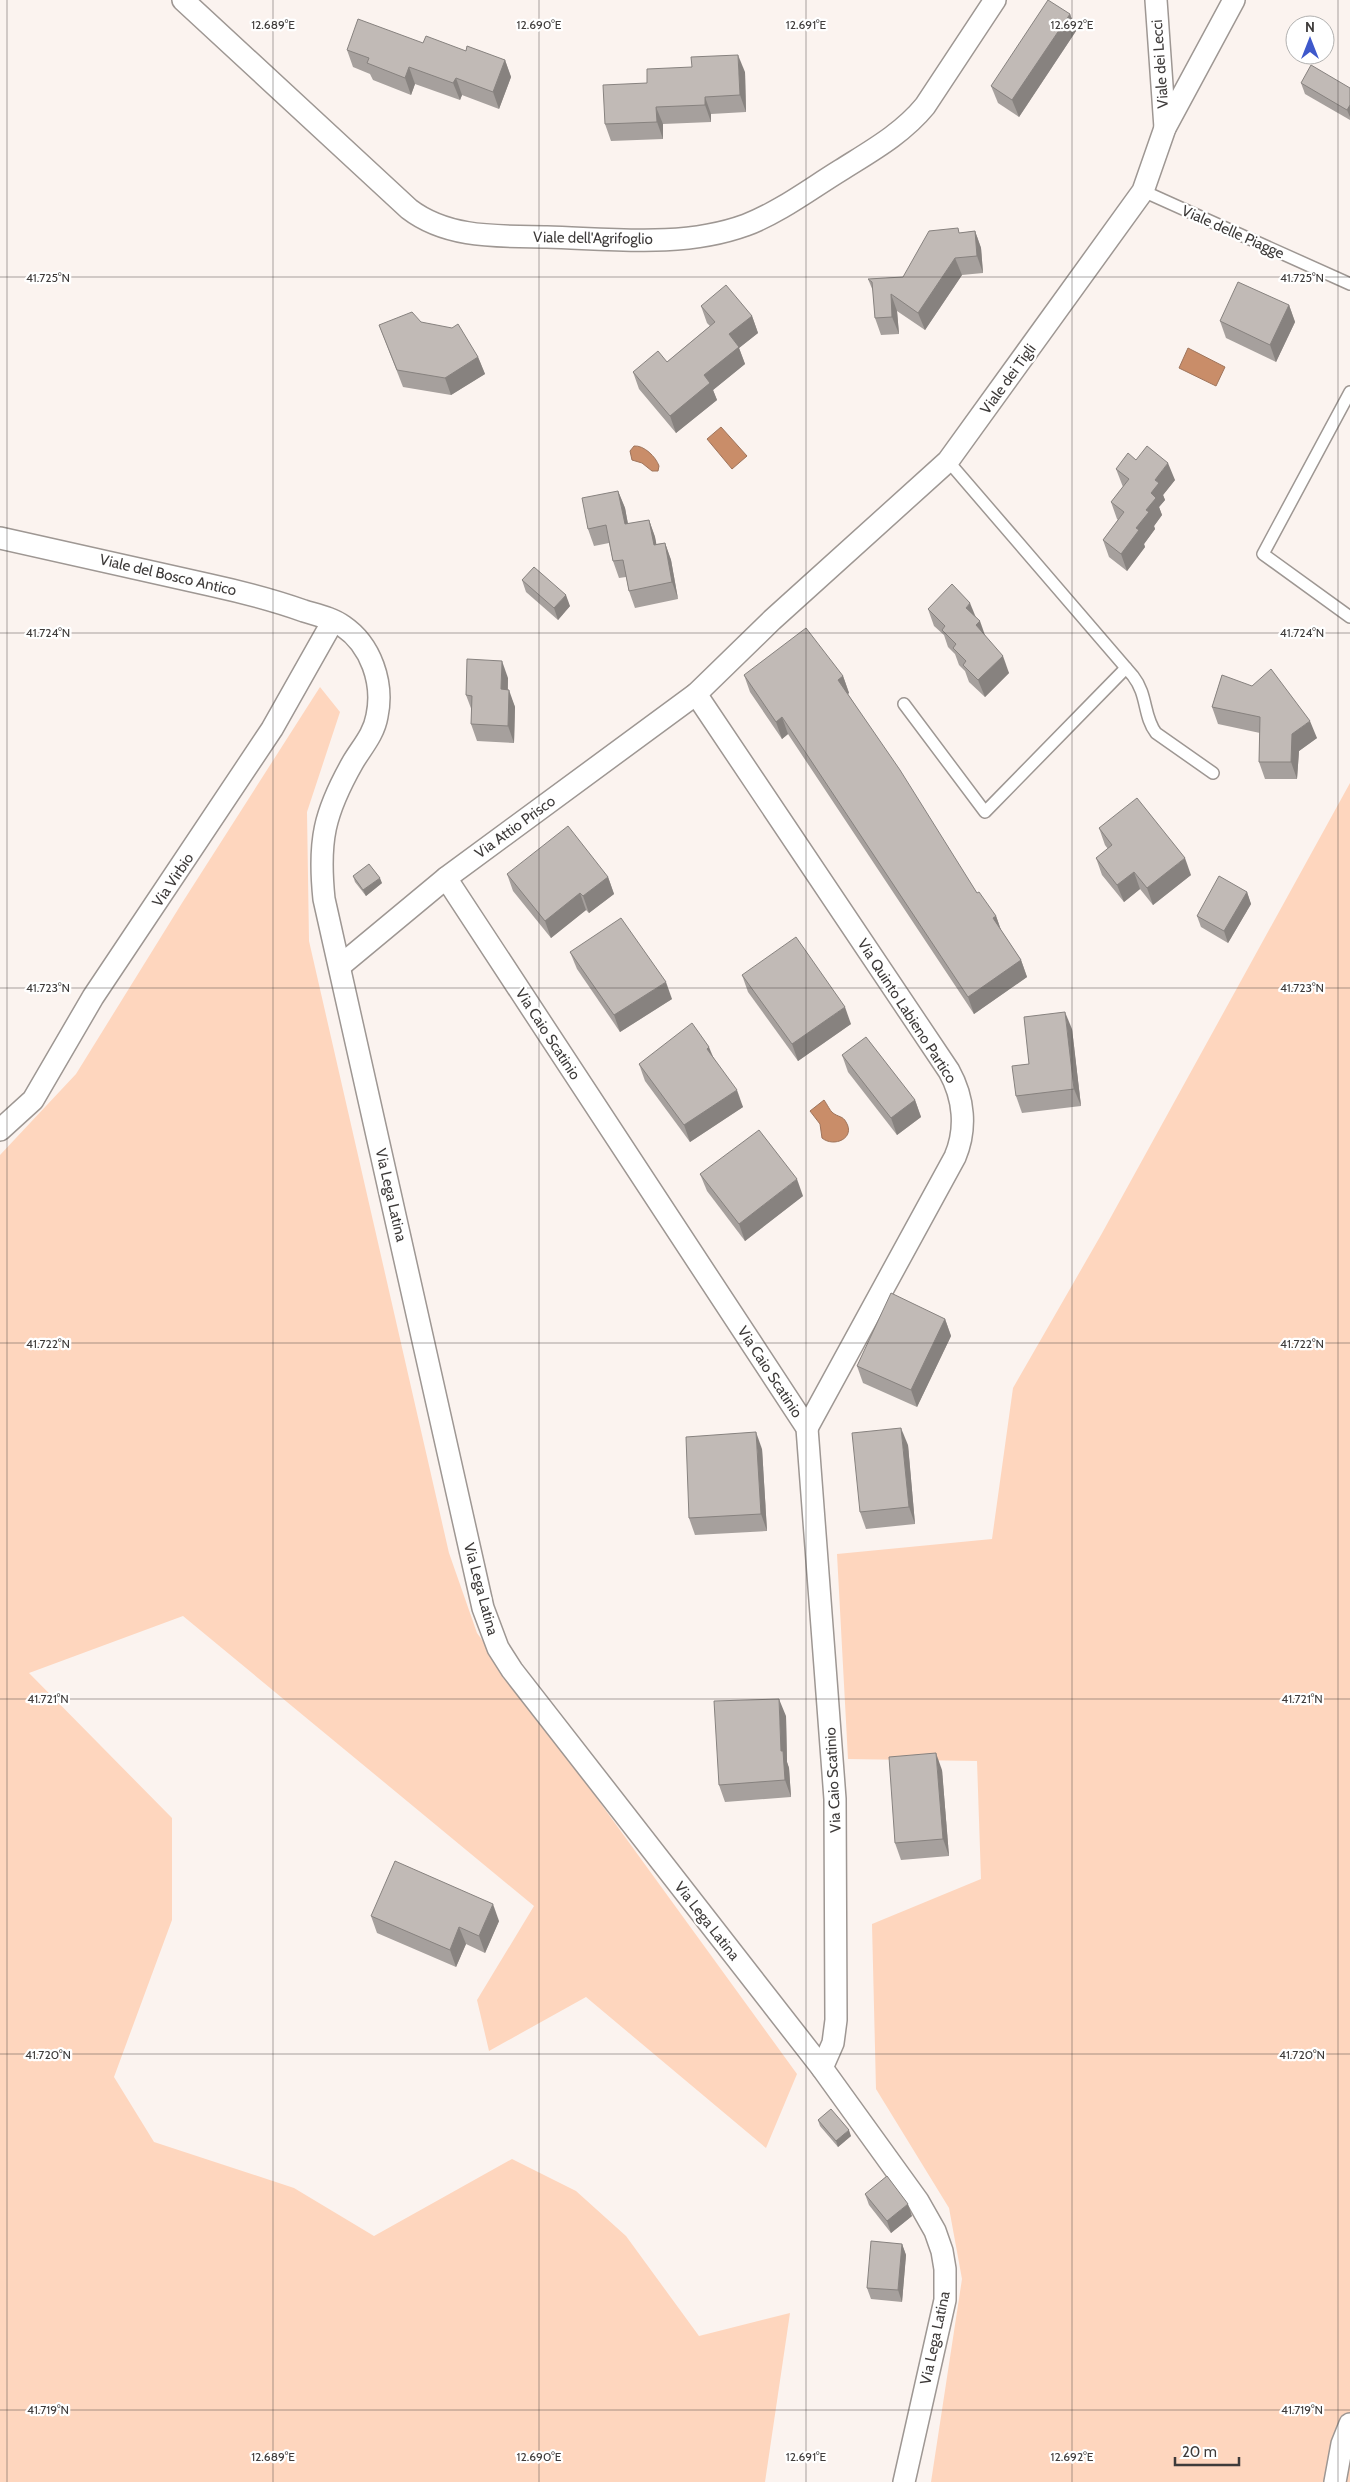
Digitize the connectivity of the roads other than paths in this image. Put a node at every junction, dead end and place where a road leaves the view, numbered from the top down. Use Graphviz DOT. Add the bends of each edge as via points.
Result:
graph roads {
  1 [pos="183,0"];
  2 [pos="995,0"];
  3 [pos="1156,0"];
  4 [pos="1234,0"];
  5 [pos="1164,128"];
  6 [pos="1143,191"];
  7 [pos="1350,284"];
  8 [pos="1350,392"];
  9 [pos="948,461"];
  10 [pos="0,538"];
  11 [pos="1350,617"];
  12 [pos="333,621"];
  13 [pos="1126,668"];
  14 [pos="696,694"];
  15 [pos="904,704"];
  16 [pos="1213,773"];
  17 [pos="446,878"];
  18 [pos="340,966"];
  19 [pos="0,1130"];
  20 [pos="808,1428"];
  21 [pos="822,2068"];
  22 [pos="1350,2424"];
  23 [pos="904,2482"];
  24 [pos="1335,2482"];
  1 -- 2 [label="street, Viale dell'Agrifoglio" via="409,209 425,220 455,230 503,236 652,240 696,237 753,221 792,201 891,138 925,106"];
  3 -- 5 [label="street, Viale dei Lecci"];
  4 -- 5 [label="street, Viale dei Tigli"];
  5 -- 6 [label="street, Viale dei Tigli"];
  6 -- 7 [label="lane, Viale delle Piagge"];
  6 -- 9 [label="street, Viale dei Tigli"];
  8 -- 11 [label="lane" via="1263,554"];
  9 -- 13 [label="lane"];
  9 -- 14 [label="street, Viale dei Tigli" via="772,620"];
  10 -- 12 [label="street, Viale del Bosco Antico" via="260,596"];
  12 -- 18 [label="street, Via Lega Latina" via="345,627 363,647 375,673 378,691 375,724 333,799 321,845 324,899"];
  12 -- 19 [label="street, Via Virbio" via="272,729 93,997 33,1100"];
  13 -- 15 [label="lane" via="985,812"];
  13 -- 16 [label="lane" via="1144,693 1151,726 1156,733"];
  14 -- 17 [label="street, Via Attio Prisco"];
  14 -- 20 [label="street, Via Quinto Labieno Partico" via="949,1071 961,1105 962,1134 955,1157"];
  17 -- 18 [label="street, Via Attio Prisco"];
  17 -- 20 [label="street, Via Caio Scatinio"];
  18 -- 21 [label="street, Via Lega Latina" via="480,1596 498,1648"];
  20 -- 21 [label="street, Via Caio Scatinio" via="832,1746 836,1851 836,2020 833,2043"];
  21 -- 23 [label="street, Via Lega Latina" via="925,2211 944,2258 945,2300"];
  22 -- 24 [label="street" via="1342,2444"];
}
